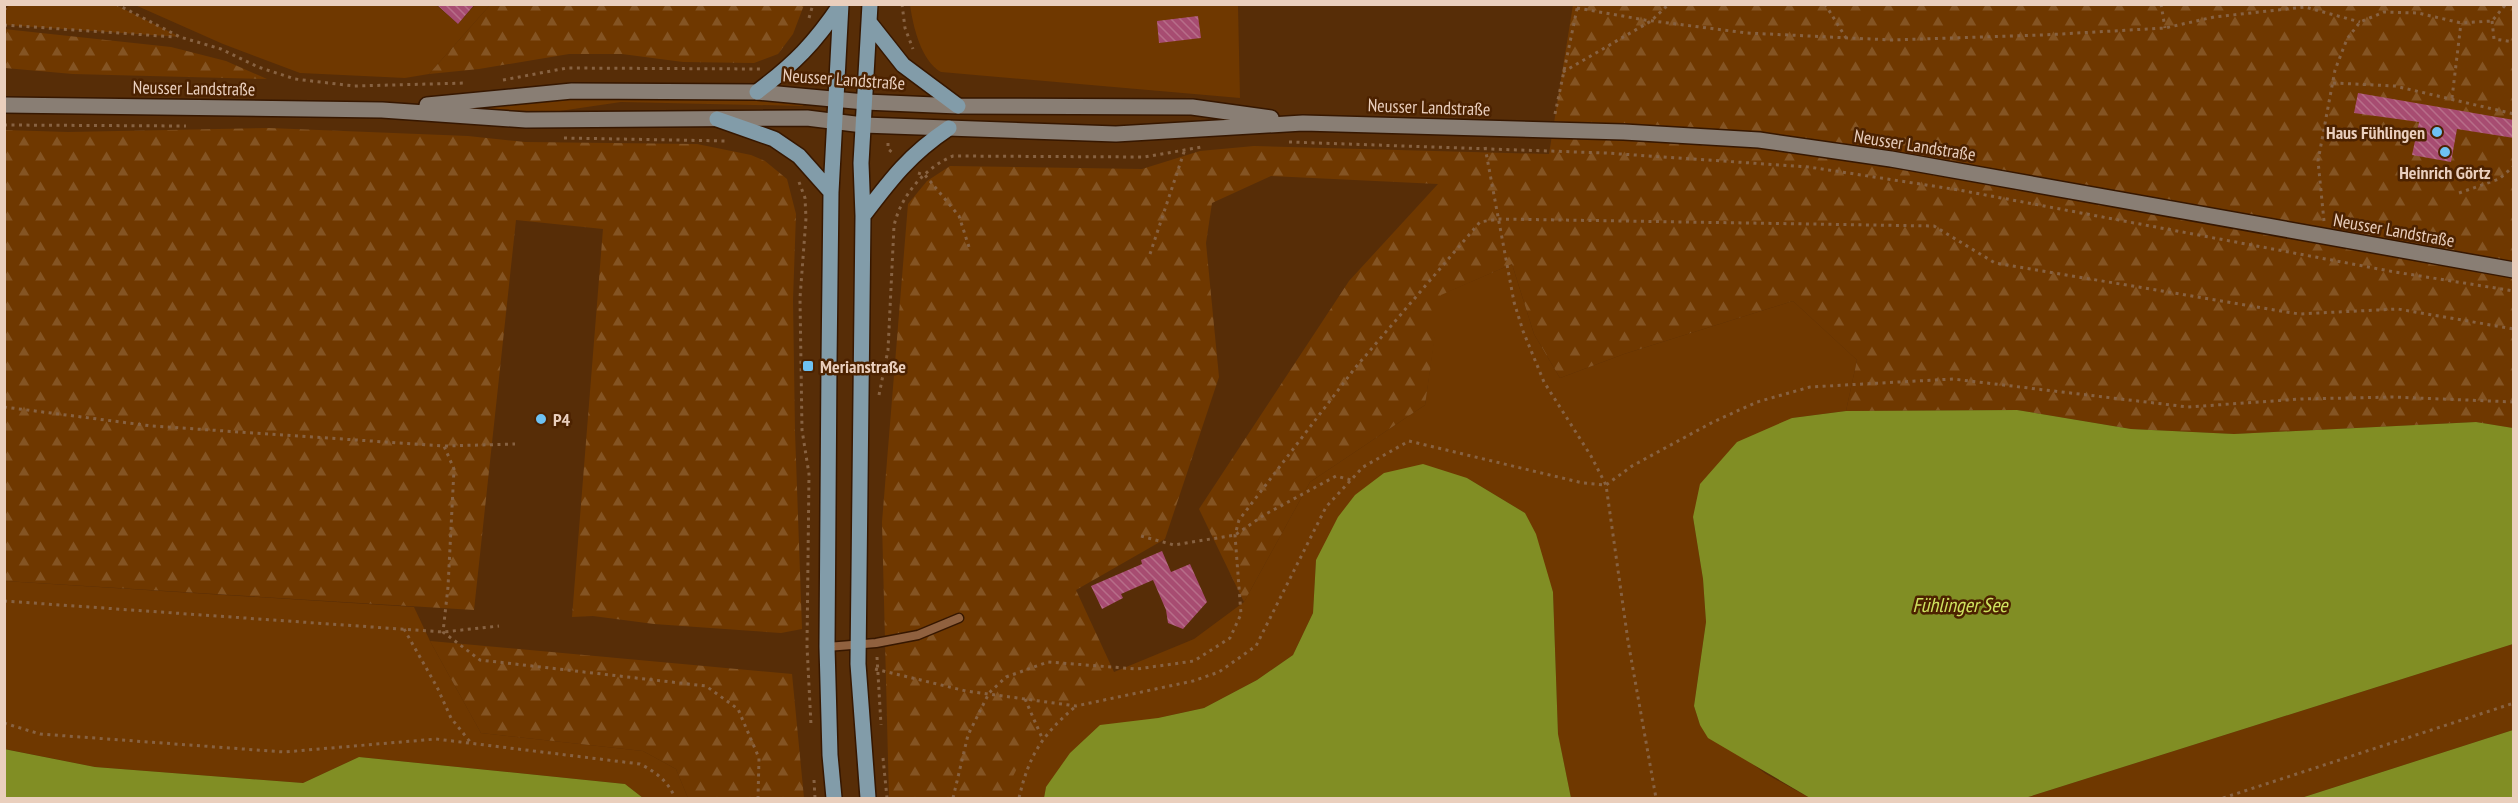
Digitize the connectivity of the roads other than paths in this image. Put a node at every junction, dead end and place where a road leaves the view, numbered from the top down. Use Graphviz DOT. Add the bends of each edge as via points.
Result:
graph roads {
  1 [pos="841,4"];
  2 [pos="870,4"];
  3 [pos="869,22"];
  4 [pos="758,92"];
  5 [pos="837,99"];
  6 [pos="865,102"];
  7 [pos="4,105"];
  8 [pos="958,106"];
  9 [pos="382,110"];
  10 [pos="717,119"];
  11 [pos="835,123"];
  12 [pos="1304,123"];
  13 [pos="863,125"];
  14 [pos="950,128"];
  15 [pos="831,192"];
  16 [pos="863,216"];
  17 [pos="2514,270"];
  18 [pos="959,618"];
  19 [pos="859,644"];
  20 [pos="827,647"];
  21 [pos="834,798"];
  22 [pos="868,798"];
  1 -- 4 [label="main road" via="822,33 794,63"];
  1 -- 5 [label="main road"];
  2 -- 3 [label="main road"];
  3 -- 6 [label="main road"];
  3 -- 8 [label="main road" via="903,65"];
  4 -- 5 [label="main road, Neusser Landstraße"];
  4 -- 9 [label="main road, Neusser Landstraße" via="572,91"];
  5 -- 6 [label="main road, Neusser Landstraße"];
  5 -- 11 [label="main road"];
  6 -- 8 [label="main road, Neusser Landstraße"];
  6 -- 13 [label="main road"];
  7 -- 9 [label="main road, Neusser Landstraße"];
  8 -- 12 [label="main road, Neusser Landstraße" via="1192,107"];
  9 -- 10 [label="main road, Neusser Landstraße" via="526,120"];
  10 -- 11 [label="main road, Neusser Landstraße" via="807,118"];
  10 -- 15 [label="main road" via="774,139 800,156"];
  11 -- 13 [label="main road, Neusser Landstraße"];
  11 -- 15 [label="main road"];
  12 -- 14 [label="main road, Neusser Landstraße" via="1116,134"];
  12 -- 17 [label="main road, Neusser Landstraße" via="1759,140 1891,159"];
  13 -- 14 [label="main road, Neusser Landstraße"];
  13 -- 16 [label="main road"];
  14 -- 16 [label="main road" via="904,164"];
  15 -- 20 [label="main road"];
  16 -- 19 [label="main road"];
  18 -- 19 [label="lane" via="918,635"];
  19 -- 20 [label="lane"];
  19 -- 22 [label="main road"];
  20 -- 21 [label="main road"];
}
